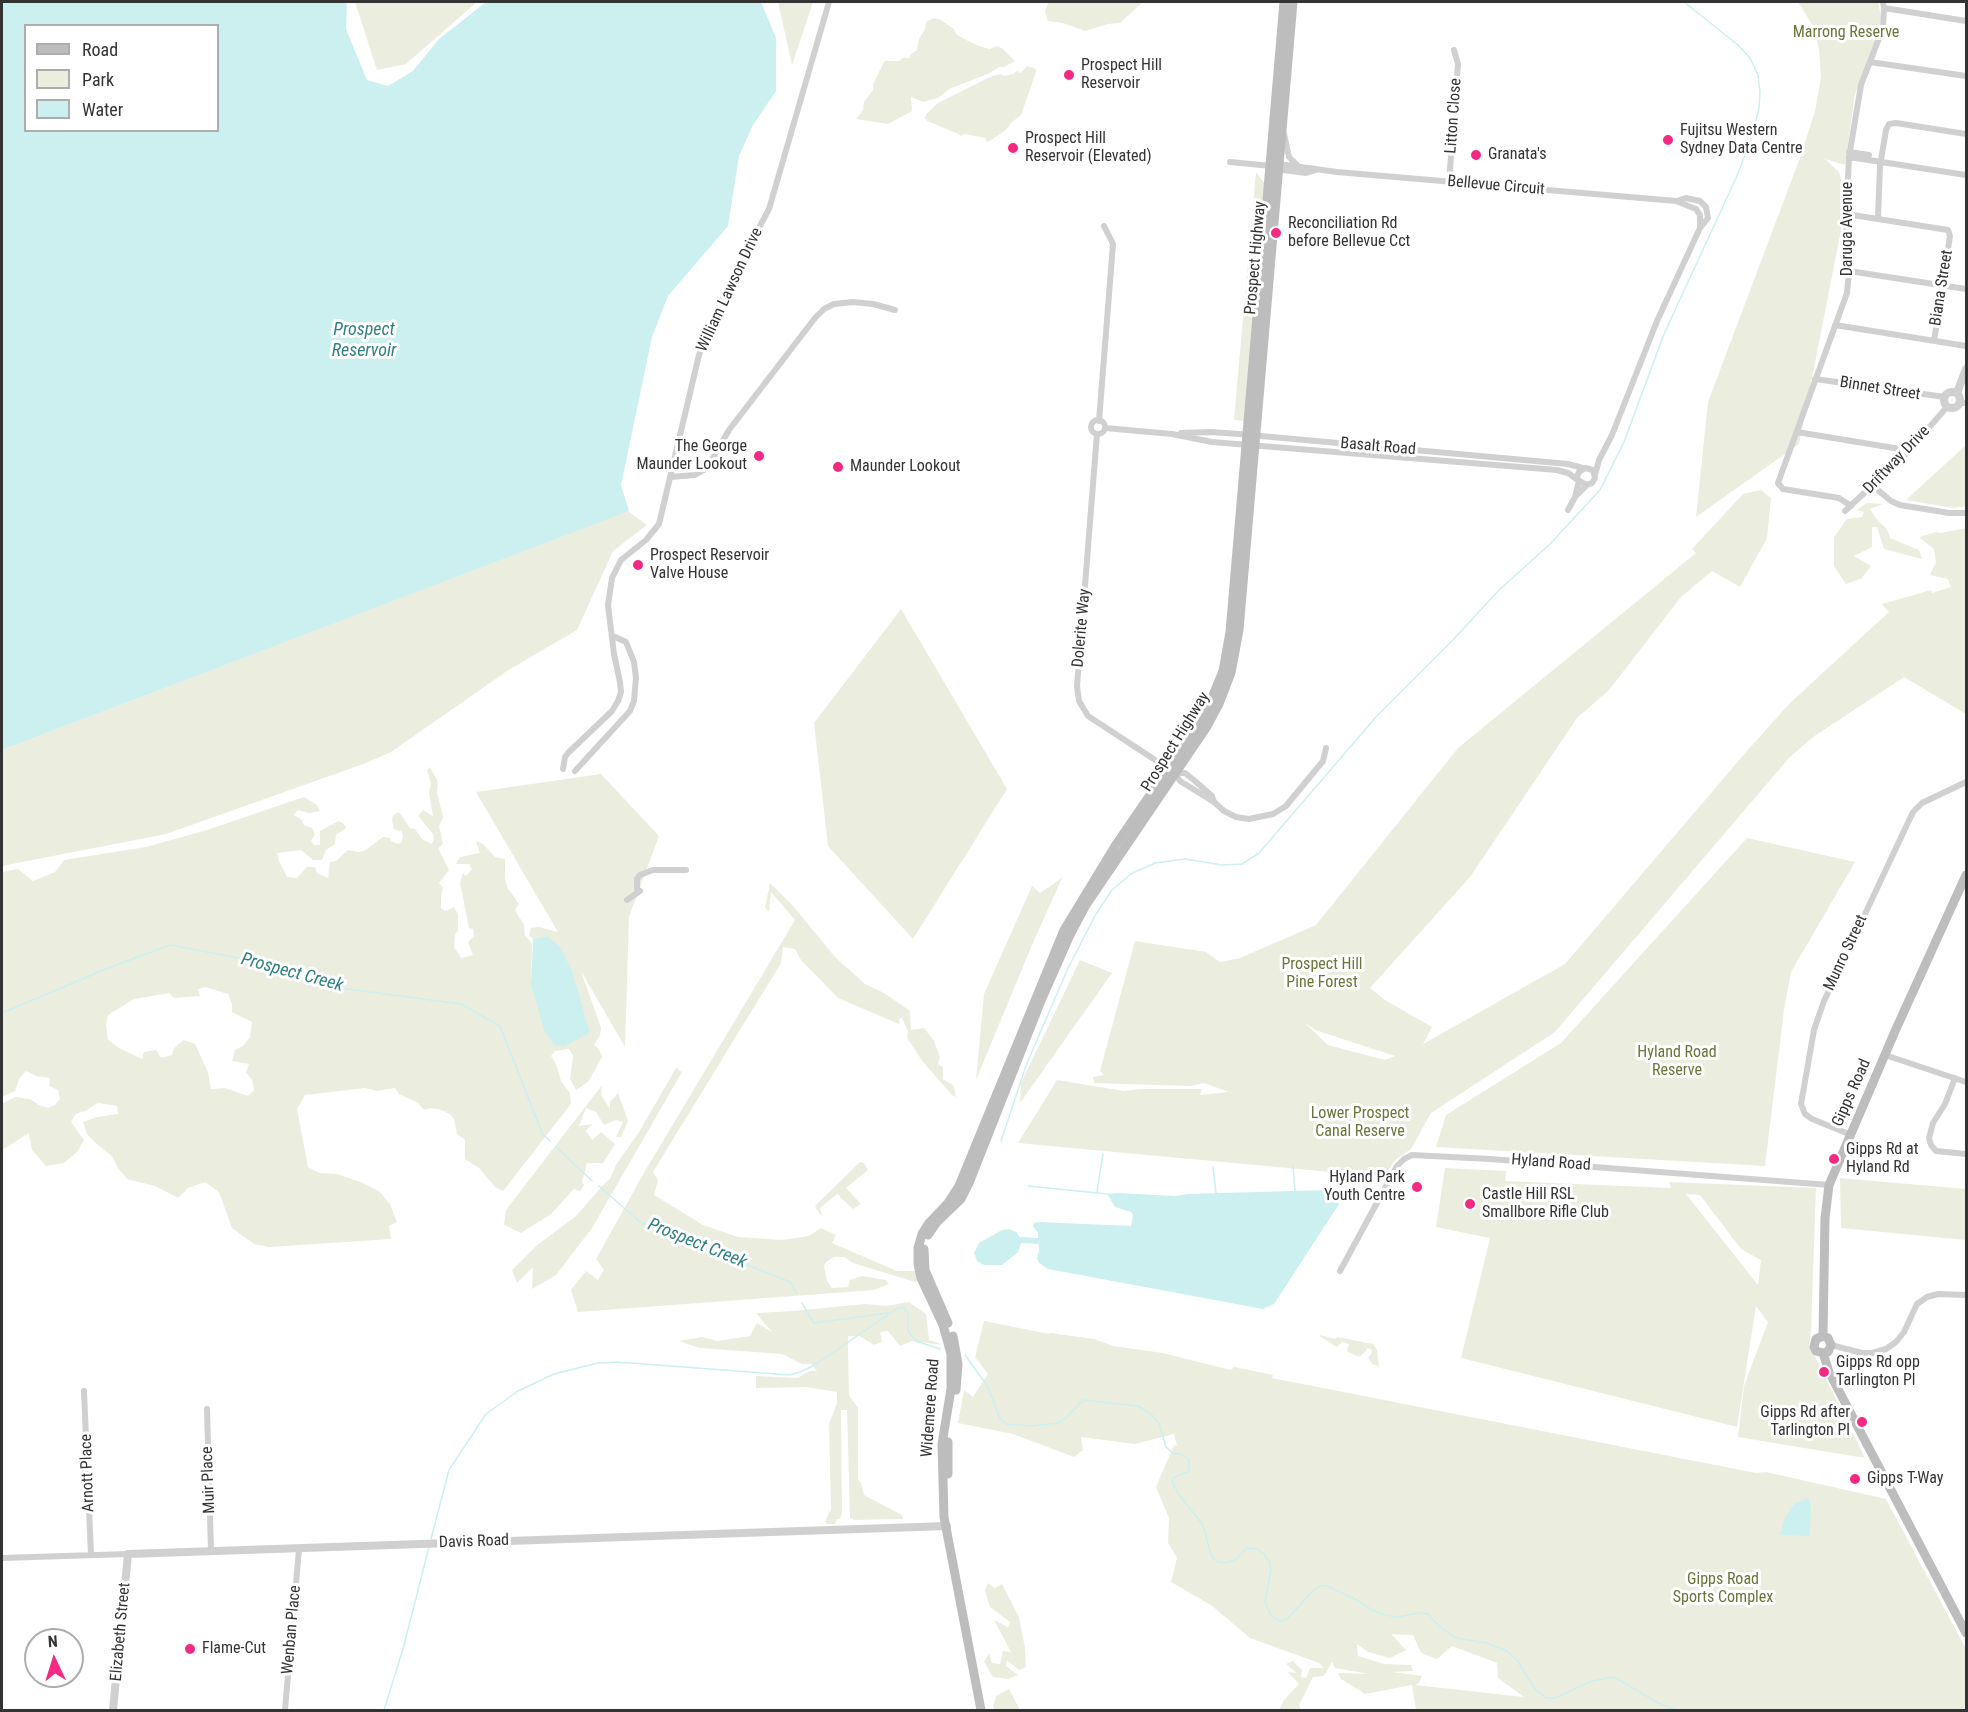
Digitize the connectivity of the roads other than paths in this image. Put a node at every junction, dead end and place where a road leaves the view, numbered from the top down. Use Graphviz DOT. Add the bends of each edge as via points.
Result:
graph roads {
  1 [pos="829,2"];
  2 [pos="1284,2"];
  3 [pos="1293,2"];
  4 [pos="1884,5"];
  5 [pos="1966,21"];
  6 [pos="1454,50"];
  7 [pos="1870,62"];
  8 [pos="1966,76"];
  9 [pos="1282,128"];
  10 [pos="1966,134"];
  11 [pos="1849,154"];
  12 [pos="1881,159"];
  13 [pos="1230,162"];
  14 [pos="1276,166"];
  15 [pos="1300,166"];
  16 [pos="1317,170"];
  17 [pos="1966,173"];
  18 [pos="1449,182"];
  19 [pos="1846,214"];
  20 [pos="1878,219"];
  21 [pos="1104,226"];
  22 [pos="1849,271"];
  23 [pos="1942,285"];
  24 [pos="1966,289"];
  25 [pos="895,310"];
  26 [pos="1835,325"];
  27 [pos="1934,341"];
  28 [pos="1966,346"];
  29 [pos="1966,369"];
  30 [pos="1815,379"];
  31 [pos="1957,393"];
  32 [pos="1945,398"];
  33 [pos="1963,403"];
  34 [pos="1947,407"];
  35 [pos="1099,421"];
  36 [pos="1105,428"];
  37 [pos="1797,432"];
  38 [pos="1097,434"];
  39 [pos="1172,434"];
  40 [pos="1251,440"];
  41 [pos="1373,447"];
  42 [pos="1906,454"];
  43 [pos="1372,455"];
  44 [pos="1599,460"];
  45 [pos="1584,468"];
  46 [pos="1595,476"];
  47 [pos="670,477"];
  48 [pos="1578,481"];
  49 [pos="1587,485"];
  50 [pos="1873,486"];
  51 [pos="1575,497"];
  52 [pos="1848,508"];
  53 [pos="1568,510"];
  54 [pos="1966,513"];
  55 [pos="613,636"];
  56 [pos="1326,748"];
  57 [pos="563,770"];
  58 [pos="575,771"];
  59 [pos="1171,771"];
  60 [pos="1966,782"];
  61 [pos="686,870"];
  62 [pos="1966,875"];
  63 [pos="627,900"];
  64 [pos="1885,1054"];
  65 [pos="1955,1078"];
  66 [pos="1966,1082"];
  67 [pos="1850,1134"];
  68 [pos="1966,1154"];
  69 [pos="1829,1185"];
  70 [pos="1340,1271"];
  71 [pos="932,1295"];
  72 [pos="1966,1295"];
  73 [pos="1823,1336"];
  74 [pos="1831,1345"];
  75 [pos="1823,1353"];
  76 [pos="84,1391"];
  77 [pos="207,1409"];
  78 [pos="947,1526"];
  79 [pos="299,1549"];
  80 [pos="211,1551"];
  81 [pos="128,1554"];
  82 [pos="91,1555"];
  83 [pos="2,1558"];
  84 [pos="1966,1632"];
  85 [pos="114,1710"];
  86 [pos="285,1710"];
  87 [pos="981,1710"];
  1 -- 47 [label="street, William Lawson Drive" via="769,209 699,355"];
  2 -- 14 [label="main road, Prospect Highway"];
  3 -- 9 [label="main road, Prospect Highway"];
  4 -- 5 [label="street"];
  4 -- 7 [label="street, Daruga Avenue" via="1883,28"];
  6 -- 18 [label="street, Litton Close" via="1458,64"];
  7 -- 8 [label="street"];
  7 -- 11 [label="street, Daruga Avenue" via="1859,93"];
  9 -- 14 [label="main road, Prospect Highway"];
  9 -- 15 [label="street" via="1289,157"];
  10 -- 12 [label="street" via="1889,124"];
  11 -- 12 [label="street"];
  11 -- 19 [label="street, Daruga Avenue"];
  12 -- 17 [label="street"];
  12 -- 20 [label="street"];
  13 -- 14 [label="street"];
  14 -- 15 [label="street, Bellevue Circuit"];
  14 -- 16 [label="street, Bellevue Circuit" via="1306,173"];
  14 -- 40 [label="main road, Prospect Highway"];
  15 -- 16 [label="street, Bellevue Circuit"];
  16 -- 18 [label="street, Bellevue Circuit"];
  18 -- 44 [label="street, Bellevue Circuit" via="1676,201 1696,209 1700,215 1700,228"];
  19 -- 20 [label="street, Biana Street"];
  19 -- 22 [label="street, Daruga Avenue"];
  20 -- 23 [label="street, Biana Street" via="1948,230"];
  21 -- 35 [label="street" via="1113,244"];
  22 -- 23 [label="street"];
  22 -- 26 [label="street, Daruga Avenue" via="1847,292"];
  23 -- 24 [label="street"];
  23 -- 27 [label="street, Biana Street"];
  25 -- 47 [label="street" via="853,302 824,309 729,430 704,470"];
  26 -- 27 [label="street"];
  26 -- 30 [label="street, Daruga Avenue"];
  27 -- 28 [label="street"];
  29 -- 31 [label="street"];
  30 -- 32 [label="street, Binnet Street"];
  30 -- 37 [label="street, Daruga Avenue"];
  31 -- 32 [label="street"];
  31 -- 33 [label="street"];
  32 -- 34 [label="street"];
  33 -- 34 [label="street"];
  34 -- 42 [label="street, Driftway Drive"];
  35 -- 36 [label="street"];
  35 -- 38 [label="street" via="1092,426"];
  36 -- 38 [label="street"];
  36 -- 39 [label="street, Basalt Road"];
  37 -- 42 [label="street" via="1894,448"];
  37 -- 52 [label="street, Daruga Avenue" via="1778,486 1839,498"];
  38 -- 59 [label="street, Dolerite Way" via="1077,686 1079,701 1088,716"];
  39 -- 40 [label="street, Basalt Road" via="1212,442"];
  39 -- 40 [label="street, Basalt Road" via="1211,432"];
  40 -- 41 [label="street, Basalt Road"];
  40 -- 43 [label="street, Basalt Road"];
  40 -- 59 [label="main road, Prospect Highway" via="1239,630 1233,663 1213,716"];
  41 -- 43 [label="street"];
  41 -- 45 [label="street, Basalt Road"];
  42 -- 50 [label="street, Driftway Drive"];
  43 -- 48 [label="street, Basalt Road" via="1557,470"];
  44 -- 45 [label="street"];
  44 -- 46 [label="street, Bellevue Circuit"];
  45 -- 46 [label="street" via="1593,470"];
  45 -- 48 [label="street"];
  46 -- 49 [label="street"];
  47 -- 55 [label="street, William Lawson Drive" via="658,524 621,561 612,578 608,604"];
  48 -- 49 [label="street"];
  48 -- 51 [label="street"];
  49 -- 51 [label="street"];
  50 -- 52 [label="street, Driftway Drive"];
  50 -- 54 [label="street" via="1900,505"];
  51 -- 53 [label="street"];
  55 -- 57 [label="street, William Lawson Drive" via="621,692 618,701 568,753"];
  55 -- 58 [label="street" via="626,642 634,662 634,701 630,711"];
  56 -- 59 [label="street, Dolerite Way" via="1323,760 1294,798 1273,814 1259,818 1224,812 1195,780 1185,773"];
  59 -- 71 [label="main road, Prospect Highway" via="1070,935 969,1184 961,1199 928,1235 924,1265"];
  60 -- 67 [label="street, Munro Street" via="1923,802 1913,812 1824,1000 1814,1030 1801,1104 1812,1119"];
  61 -- 63 [label="street" via="653,870 640,875 640,891"];
  62 -- 64 [label="main road, Gipps Road"];
  64 -- 65 [label="street"];
  64 -- 67 [label="main road, Gipps Road"];
  65 -- 66 [label="street"];
  65 -- 68 [label="street" via="1929,1138 1936,1151"];
  67 -- 69 [label="main road, Gipps Road"];
  69 -- 70 [label="street, Hyland Road" via="1412,1155 1397,1166"];
  69 -- 73 [label="main road, Gipps Road"];
  71 -- 78 [label="main road, Widemere Road" via="958,1364 948,1441"];
  72 -- 74 [label="street" via="1927,1297 1917,1304 1904,1332 1886,1349 1862,1353"];
  73 -- 74 [label="main road"];
  73 -- 75 [label="main road" via="1816,1339 1814,1347"];
  74 -- 75 [label="main road"];
  75 -- 84 [label="main road" via="1829,1372"];
  76 -- 82 [label="street, Arnott Place"];
  77 -- 80 [label="street, Muir Place"];
  78 -- 79 [label="street, Davis Road"];
  78 -- 87 [label="main road, Widemere Road"];
  79 -- 80 [label="street, Davis Road"];
  79 -- 86 [label="street, Wenban Place"];
  80 -- 81 [label="street, Davis Road"];
  81 -- 82 [label="street, Davis Road"];
  81 -- 85 [label="street, Elizabeth Street"];
  82 -- 83 [label="street, Davis Road"];
}
